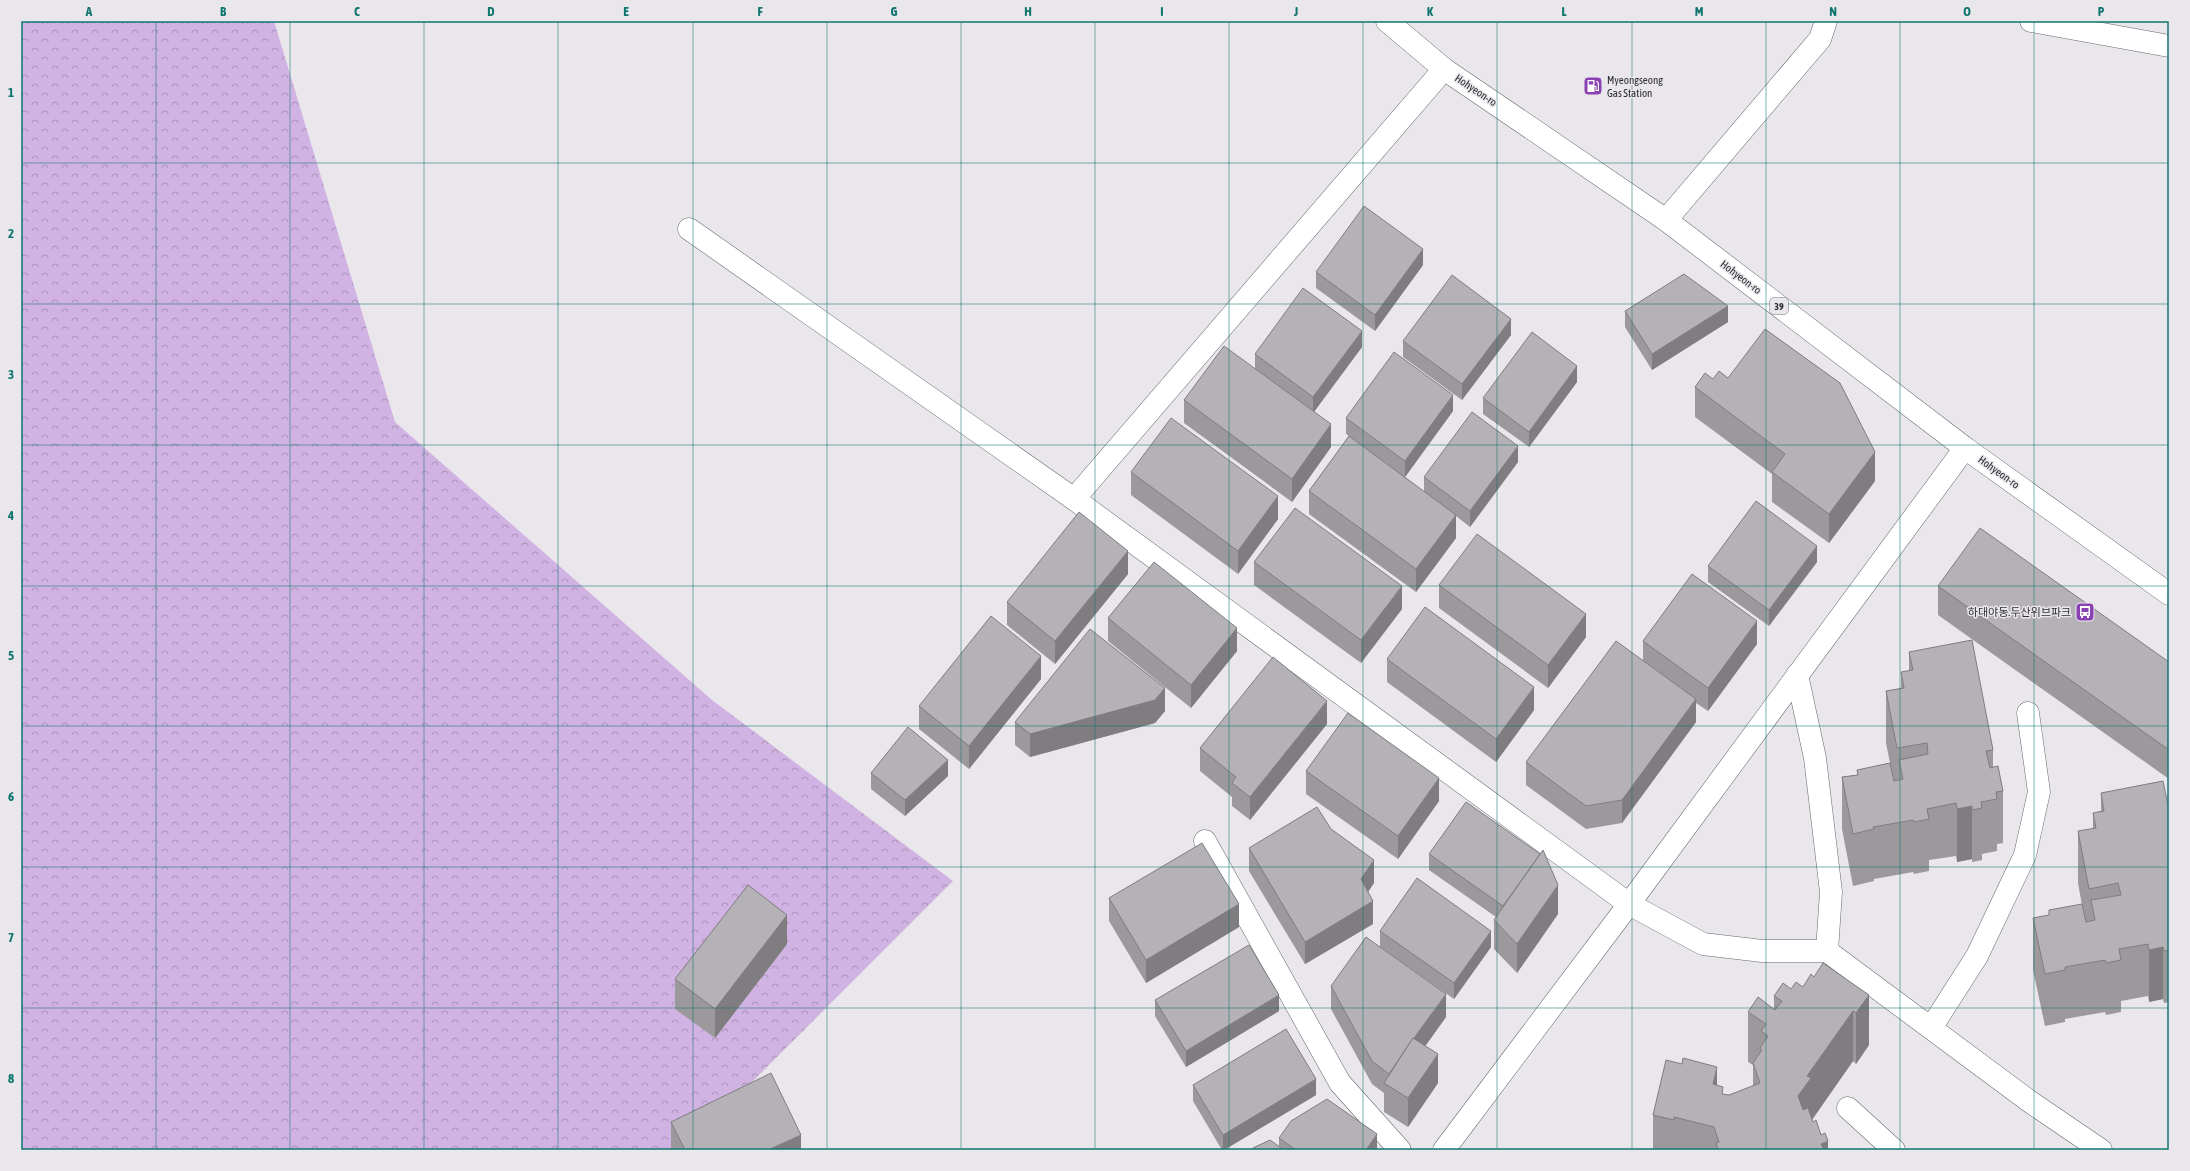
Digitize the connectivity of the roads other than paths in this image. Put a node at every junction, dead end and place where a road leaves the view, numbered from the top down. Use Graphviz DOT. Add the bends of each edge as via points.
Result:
graph roads {
  1 [pos="1387,21"];
  2 [pos="1826,21"];
  3 [pos="2031,21"];
  4 [pos="2169,46"];
  5 [pos="1444,69"];
  6 [pos="1666,220"];
  7 [pos="689,229"];
  8 [pos="1965,448"];
  9 [pos="1074,499"];
  10 [pos="2169,594"];
  11 [pos="1797,675"];
  12 [pos="2028,713"];
  13 [pos="1205,840"];
  14 [pos="1629,904"];
  15 [pos="1827,951"];
  16 [pos="1931,1028"];
  17 [pos="1848,1108"];
  18 [pos="2077,1143"];
  19 [pos="1400,1150"];
  20 [pos="1444,1150"];
  21 [pos="1894,1150"];
  22 [pos="2101,1150"];
  1 -- 5 [label="street, Hohyeon-ro / 39"];
  2 -- 6 [label="street" via="1820,39"];
  3 -- 4 [label="street"];
  5 -- 6 [label="street, Hohyeon-ro / 39"];
  5 -- 9 [label="street"];
  6 -- 8 [label="street, Hohyeon-ro / 39"];
  7 -- 9 [label="street"];
  8 -- 10 [label="street, Hohyeon-ro / 39"];
  8 -- 11 [label="street"];
  9 -- 14 [label="street"];
  11 -- 14 [label="street"];
  11 -- 15 [label="street" via="1815,758 1831,892"];
  12 -- 16 [label="street" via="2039,792 2025,855 1977,956"];
  13 -- 19 [label="street" via="1340,1083"];
  14 -- 15 [label="street" via="1703,944 1762,951"];
  14 -- 20 [label="street"];
  15 -- 16 [label="street"];
  16 -- 18 [label="street" via="2029,1101"];
  17 -- 21 [label="street"];
  18 -- 22 [label="street"];
}
